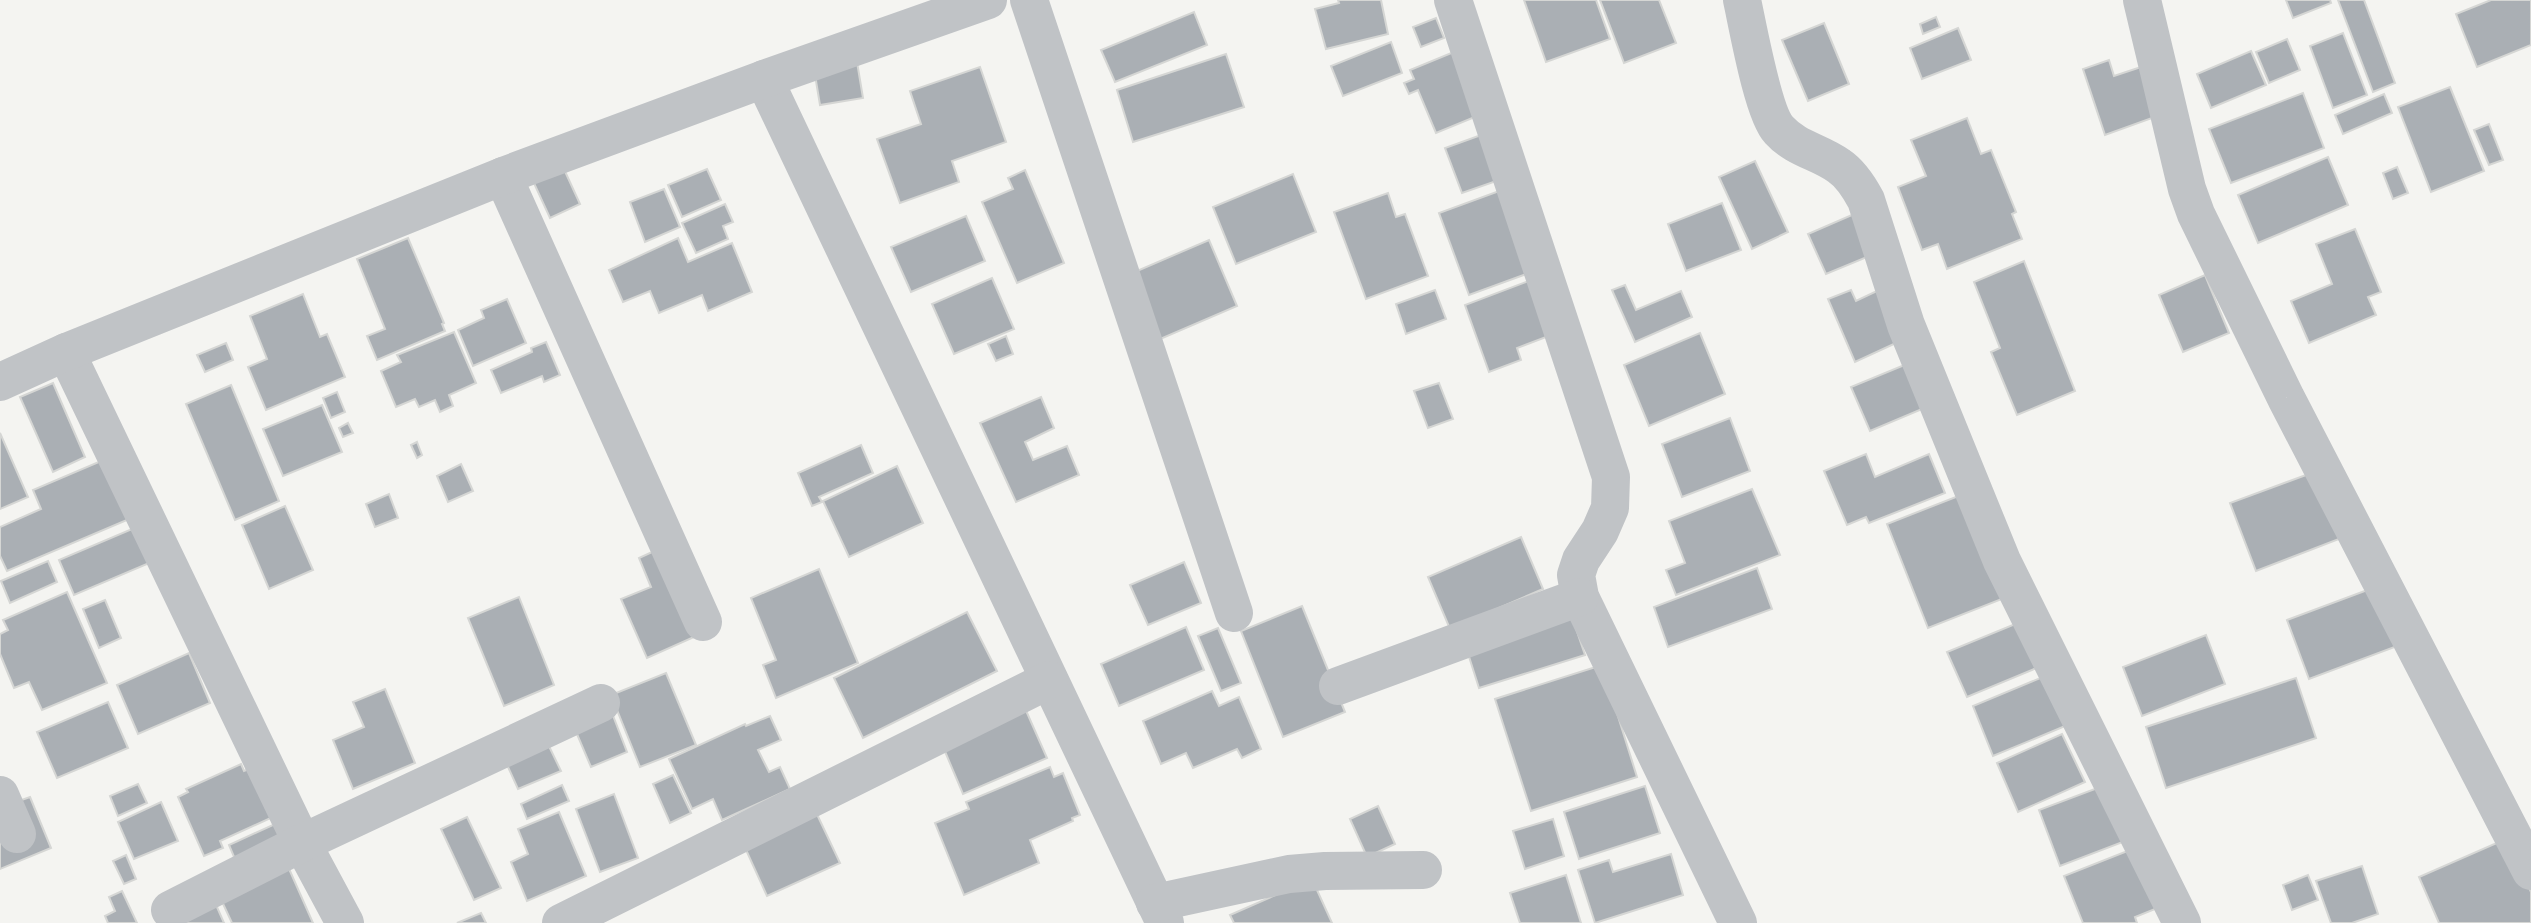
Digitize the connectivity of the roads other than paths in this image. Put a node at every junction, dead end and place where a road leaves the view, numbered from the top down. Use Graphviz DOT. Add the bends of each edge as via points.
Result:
graph roads {
  1 [pos="988,0"];
  2 [pos="1028,0"];
  3 [pos="1452,0"];
  4 [pos="1742,0"];
  5 [pos="2141,0"];
  6 [pos="764,79"];
  7 [pos="503,176"];
  8 [pos="66,352"];
  9 [pos="0,382"];
  10 [pos="1580,597"];
  11 [pos="1234,613"];
  12 [pos="703,622"];
  13 [pos="1049,680"];
  14 [pos="1338,686"];
  15 [pos="601,703"];
  16 [pos="0,794"];
  17 [pos="17,834"];
  18 [pos="302,843"];
  19 [pos="1423,870"];
  20 [pos="2531,871"];
  21 [pos="170,910"];
  22 [pos="1160,913"];
  23 [pos="345,923"];
  24 [pos="561,923"];
  25 [pos="1738,923"];
  26 [pos="2182,923"];
  1 -- 6 [label="street"];
  2 -- 11 [label="street"];
  3 -- 10 [label="street" via="1611,477 1610,508 1576,575"];
  4 -- 26 [label="street" via="1776,128 1804,149 1840,166 1866,200 1906,325 2003,561"];
  5 -- 20 [label="street" via="2196,214"];
  6 -- 7 [label="street"];
  6 -- 13 [label="street"];
  7 -- 8 [label="street"];
  7 -- 12 [label="street"];
  8 -- 9 [label="street"];
  8 -- 18 [label="street"];
  10 -- 14 [label="street"];
  10 -- 25 [label="street"];
  13 -- 22 [label="street"];
  13 -- 24 [label="street"];
  15 -- 18 [label="street"];
  16 -- 17 [label="street"];
  18 -- 21 [label="street"];
  18 -- 23 [label="street"];
  19 -- 22 [label="street" via="1289,874"];
}
